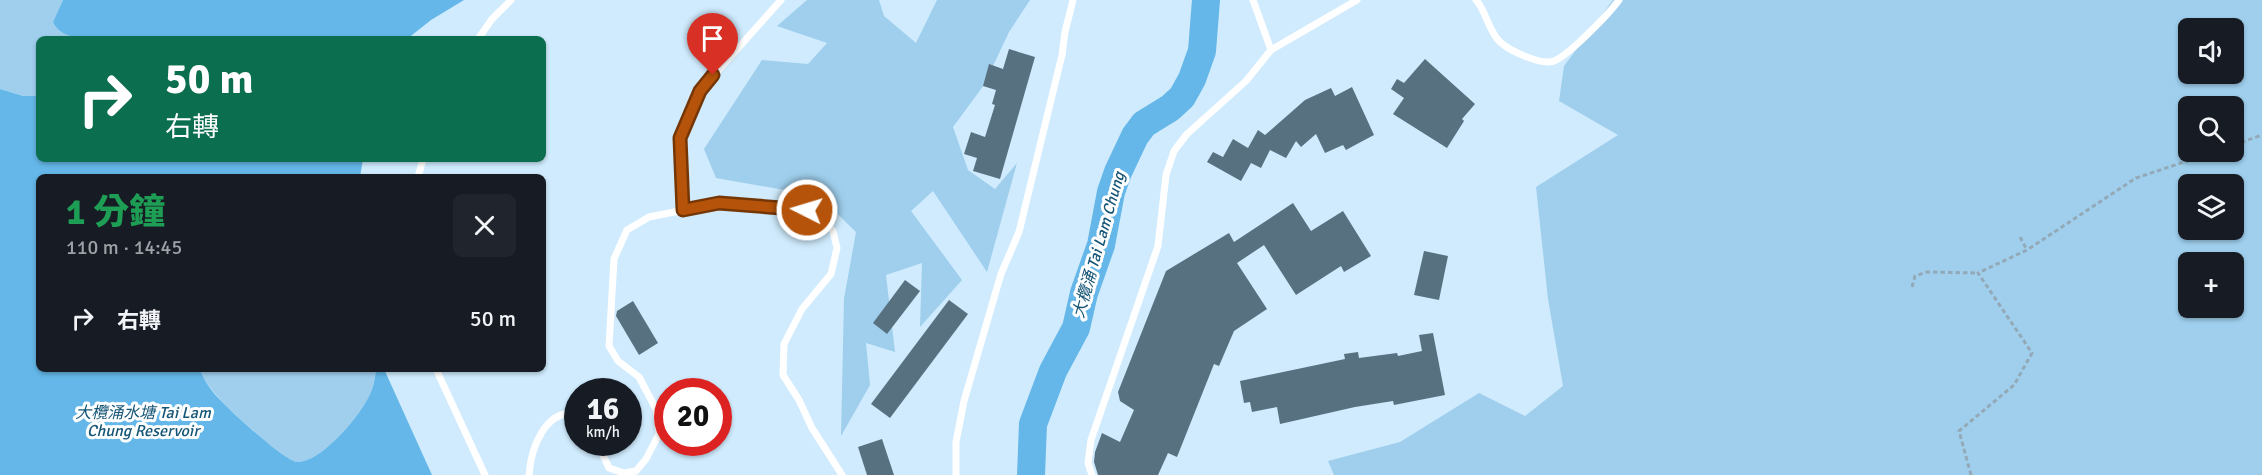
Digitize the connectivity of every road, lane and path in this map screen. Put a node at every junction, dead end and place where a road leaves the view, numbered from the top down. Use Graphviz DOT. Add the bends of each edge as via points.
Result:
graph roads {
  1 [pos="511,0"];
  2 [pos="781,0"];
  3 [pos="1073,0"];
  4 [pos="1253,0"];
  5 [pos="1357,0"];
  6 [pos="1476,0"];
  7 [pos="1619,0"];
  8 [pos="479,36"];
  9 [pos="1271,50"];
  10 [pos="2262,135"];
  11 [pos="2244,141"];
  12 [pos="2184,162"];
  13 [pos="683,210"];
  14 [pos="2020,237"];
  15 [pos="2027,250"];
  16 [pos="1977,273"];
  17 [pos="1912,287"];
  18 [pos="437,372"];
  19 [pos="639,378"];
  20 [pos="642,381"];
  21 [pos="564,413"];
  22 [pos="603,456"];
  23 [pos="485,475"];
  24 [pos="529,475"];
  25 [pos="842,475"];
  26 [pos="956,475"];
  27 [pos="1092,475"];
  28 [pos="1971,475"];
  1 -- 8 [label="lane"];
  2 -- 13 [label="lane" via="700,91 680,138"];
  3 -- 26 [label="lane" via="1019,232 1001,274 964,401 956,442"];
  4 -- 9 [label="lane"];
  5 -- 9 [label="lane"];
  6 -- 7 [label="lane" via="1498,40 1512,51 1552,62 1564,56"];
  9 -- 27 [label="lane" via="1246,81 1187,134 1174,151 1166,175 1158,246 1091,440 1088,464"];
  10 -- 11 [label="path"];
  12 -- 15 [label="path" via="2136,178"];
  13 -- 19 [label="lane" via="649,218 627,230 614,259 609,346 618,361"];
  13 -- 25 [label="lane" via="719,203 807,210 832,231 837,248 831,274 802,309 784,344 783,375"];
  14 -- 15 [label="path"];
  15 -- 16 [label="path"];
  16 -- 17 [label="path" via="1927,272 1915,276"];
  16 -- 28 [label="path" via="2032,353 2014,386 1959,431"];
  18 -- 23 [label="lane"];
  20 -- 22 [label="lane" via="656,409 659,434 636,471 624,473 609,468"];
  21 -- 24 [label="lane" via="547,424 532,453"];
}
